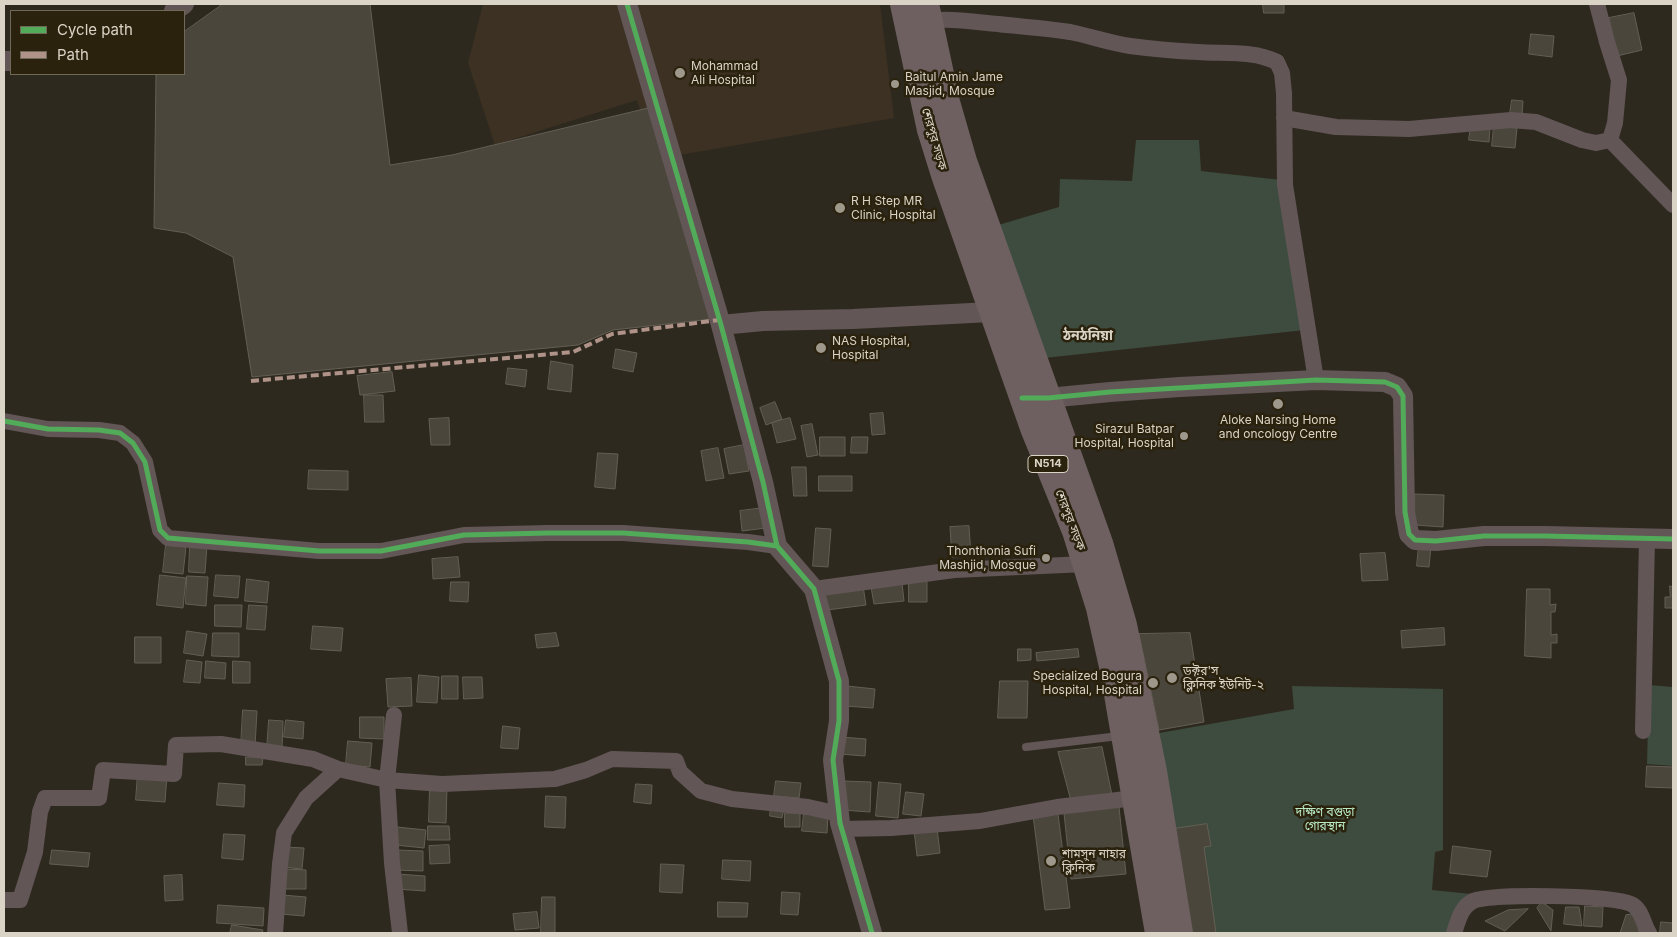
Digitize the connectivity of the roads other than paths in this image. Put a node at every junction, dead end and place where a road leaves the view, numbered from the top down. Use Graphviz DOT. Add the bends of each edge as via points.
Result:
graph roads {
  1 [pos="627,4"];
  2 [pos="1598,4"];
  3 [pos="917,13"];
  4 [pos="1284,118"];
  5 [pos="1610,140"];
  6 [pos="1673,206"];
  7 [pos="991,312"];
  8 [pos="721,325"];
  9 [pos="1316,380"];
  10 [pos="1022,398"];
  11 [pos="1048,398"];
  12 [pos="4,421"];
  13 [pos="1647,539"];
  14 [pos="1673,539"];
  15 [pos="777,546"];
  16 [pos="1086,564"];
  17 [pos="814,589"];
  18 [pos="394,715"];
  19 [pos="1643,731"];
  20 [pos="1124,736"];
  21 [pos="1026,747"];
  22 [pos="338,769"];
  23 [pos="387,780"];
  24 [pos="1135,798"];
  25 [pos="841,821"];
  26 [pos="4,900"];
  27 [pos="275,933"];
  28 [pos="400,933"];
  29 [pos="872,933"];
  30 [pos="1158,933"];
  31 [pos="1180,933"];
  32 [pos="1454,933"];
  33 [pos="1649,933"];
  1 -- 8 [label="street"];
  2 -- 5 [label="street" via="1620,80"];
  3 -- 4 [label="street" via="1069,32 1127,46 1270,58 1277,62 1282,73"];
  3 -- 7 [label="highway, শেরপুর সড়ক / N514" via="930,130"];
  3 -- 11 [label="highway, শেরপুর সড়ক / N514" via="964,160"];
  4 -- 5 [label="street" via="1336,127 1409,129 1511,120 1536,122 1596,143"];
  4 -- 9 [label="street" via="1285,186"];
  5 -- 6 [label="street"];
  7 -- 8 [label="street"];
  7 -- 10 [label="highway, শেরপুর সড়ক / N514"];
  8 -- 15 [label="street"];
  9 -- 11 [label="street"];
  9 -- 13 [label="street" via="1385,382 1397,387 1403,396 1405,512 1407,527 1415,540 1484,536"];
  10 -- 11 [label="street"];
  10 -- 16 [label="highway, শেরপুর সড়ক / N514"];
  11 -- 31 [label="highway, শেরপুর সড়ক / N514" via="1100,543 1124,625 1154,771"];
  12 -- 15 [label="street" via="48,429 120,433 133,442 145,462 160,530 168,538 319,551 381,551 464,535 614,533"];
  13 -- 14 [label="street"];
  13 -- 19 [label="street"];
  15 -- 17 [label="street"];
  16 -- 17 [label="street" via="954,570"];
  16 -- 20 [label="highway, শেরপুর সড়ক / N514" via="1113,671"];
  17 -- 25 [label="street" via="839,681 839,721 833,760"];
  18 -- 23 [label="street"];
  20 -- 21 [label="lane"];
  20 -- 24 [label="highway, শেরপুর সড়ক / N514"];
  22 -- 23 [label="street"];
  22 -- 26 [label="street" via="313,759 221,744 176,744 174,774 103,770 99,798 45,798 35,852 20,900"];
  22 -- 27 [label="street" via="306,798 284,833"];
  23 -- 25 [label="street" via="442,784 555,779 612,758 676,761 680,772 701,791 732,799 808,807"];
  23 -- 28 [label="street"];
  24 -- 25 [label="street" via="1057,807 980,821 891,828"];
  24 -- 30 [label="highway, শেরপুর সড়ক / N514"];
  25 -- 29 [label="street"];
  32 -- 33 [label="street" via="1466,906 1475,900 1517,896 1632,904 1641,914"];
}
